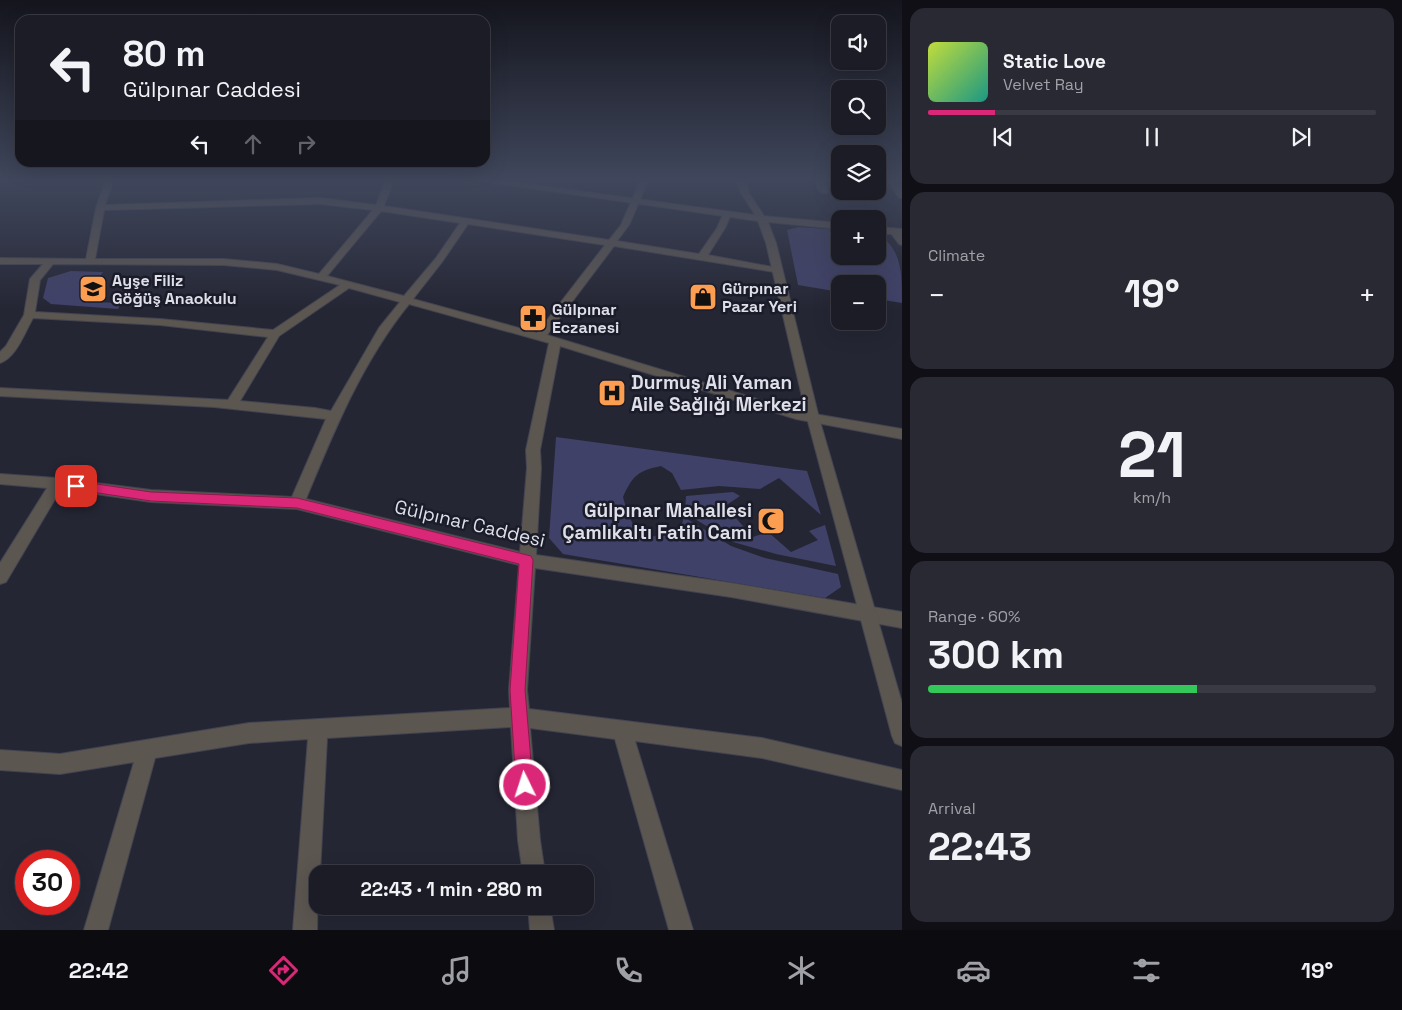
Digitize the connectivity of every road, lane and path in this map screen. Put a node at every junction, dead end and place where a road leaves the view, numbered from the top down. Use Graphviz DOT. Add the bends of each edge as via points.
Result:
graph roads {
  1 [pos="97,222"];
  2 [pos="367,222"];
  3 [pos="465,222"];
  4 [pos="475,222"];
  5 [pos="627,222"];
  6 [pos="723,222"];
  7 [pos="763,222"];
  8 [pos="800,222"];
  9 [pos="831,225"];
  10 [pos="898,232"];
  11 [pos="902,242"];
  12 [pos="612,244"];
  13 [pos="702,257"];
  14 [pos="0,261"];
  15 [pos="51,261"];
  16 [pos="90,261"];
  17 [pos="778,272"];
  18 [pos="321,277"];
  19 [pos="348,284"];
  20 [pos="406,300"];
  21 [pos="28,315"];
  22 [pos="275,334"];
  23 [pos="540,337"];
  24 [pos="555,341"];
  25 [pos="0,359"];
  26 [pos="0,392"];
  27 [pos="232,404"];
  28 [pos="334,416"];
  29 [pos="813,418"];
  30 [pos="902,434"];
  31 [pos="0,479"];
  32 [pos="58,483"];
  33 [pos="297,503"];
  34 [pos="526,560"];
  35 [pos="0,576"];
  36 [pos="867,613"];
  37 [pos="902,620"];
  38 [pos="520,717"];
  39 [pos="318,729"];
  40 [pos="622,731"];
  41 [pos="902,736"];
  42 [pos="148,750"];
  43 [pos="0,760"];
  44 [pos="902,780"];
  45 [pos="533,865"];
  46 [pos="540,915"];
  47 [pos="96,930"];
  48 [pos="305,930"];
  49 [pos="542,930"];
  50 [pos="681,930"];
  1 -- 16 [label="street"];
  2 -- 18 [label="street"];
  3 -- 20 [label="street"];
  4 -- 12 [label="street"];
  5 -- 12 [label="street"];
  6 -- 13 [label="street"];
  7 -- 17 [label="street"];
  8 -- 9 [label="street"];
  10 -- 11 [label="street"];
  12 -- 13 [label="street"];
  12 -- 23 [label="street"];
  13 -- 17 [label="street"];
  14 -- 15 [label="street"];
  15 -- 16 [label="street"];
  15 -- 21 [label="street" via="36,279"];
  16 -- 18 [label="street" via="224,262 277,267"];
  17 -- 29 [label="street"];
  18 -- 19 [label="street"];
  19 -- 20 [label="street"];
  19 -- 22 [label="street"];
  20 -- 23 [label="street"];
  20 -- 28 [label="street" via="384,328"];
  21 -- 22 [label="street" via="160,322"];
  21 -- 25 [label="street" via="10,348"];
  22 -- 27 [label="street"];
  23 -- 24 [label="street"];
  24 -- 29 [label="street"];
  24 -- 34 [label="street" via="533,450"];
  26 -- 27 [label="street"];
  27 -- 28 [label="street"];
  28 -- 33 [label="street"];
  29 -- 30 [label="street"];
  29 -- 36 [label="street"];
  31 -- 32 [label="street, Gülpınar Caddesi"];
  32 -- 33 [label="street, Gülpınar Caddesi" via="151,496"];
  32 -- 35 [label="street"];
  33 -- 34 [label="street, Gülpınar Caddesi"];
  34 -- 36 [label="street, Gülpınar Caddesi"];
  34 -- 38 [label="street" via="518,690"];
  36 -- 37 [label="street, Gülpınar Caddesi"];
  36 -- 41 [label="street"];
  38 -- 39 [label="street"];
  38 -- 40 [label="street"];
  38 -- 45 [label="street"];
  39 -- 42 [label="street" via="250,733"];
  39 -- 48 [label="street"];
  40 -- 44 [label="street" via="762,748"];
  40 -- 50 [label="street"];
  42 -- 43 [label="street" via="60,764"];
  42 -- 47 [label="street"];
  46 -- 49 [label="street"];
}
